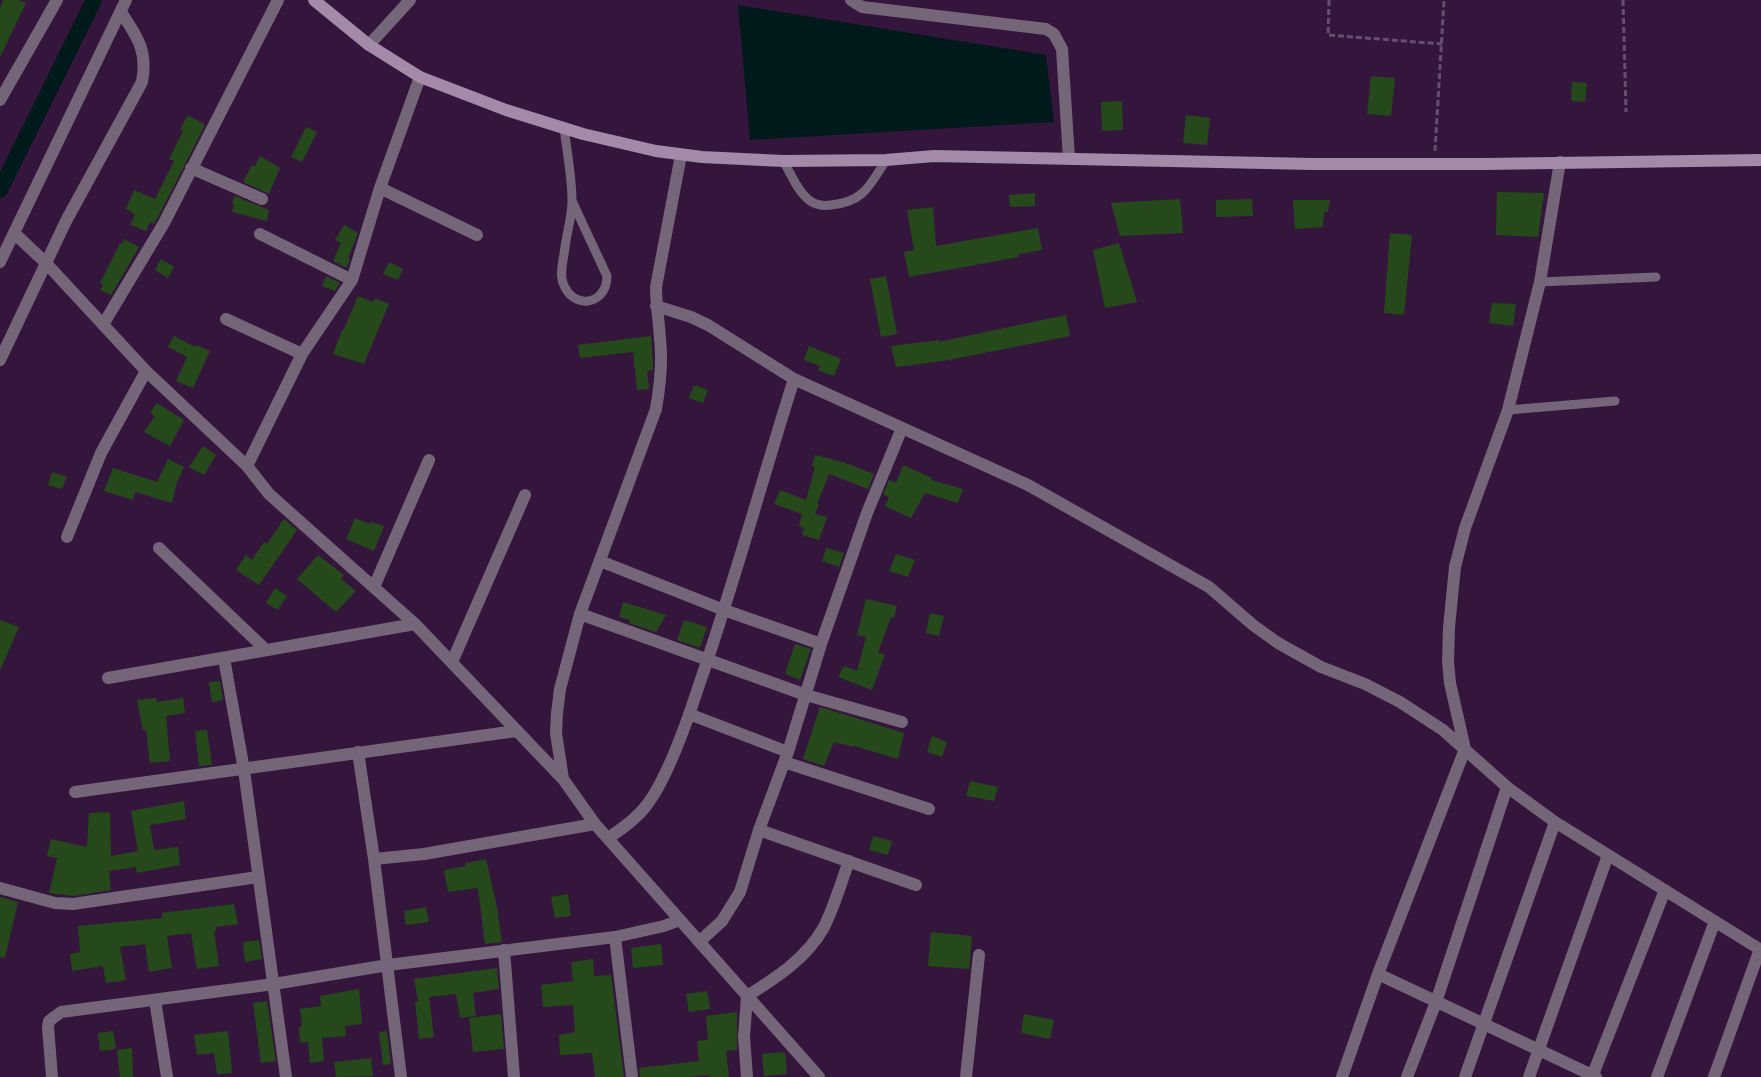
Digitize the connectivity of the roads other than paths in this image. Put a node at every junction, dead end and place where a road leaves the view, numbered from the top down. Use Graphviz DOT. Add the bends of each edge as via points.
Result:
graph roads {
  1 [pos="57,0"];
  2 [pos="278,0"];
  3 [pos="314,0"];
  4 [pos="410,0"];
  5 [pos="850,0"];
  6 [pos="123,6"];
  7 [pos="369,45"];
  8 [pos="420,77"];
  9 [pos="0,100"];
  10 [pos="564,128"];
  11 [pos="681,155"];
  12 [pos="1069,159"];
  13 [pos="886,160"];
  14 [pos="1761,160"];
  15 [pos="783,161"];
  16 [pos="1560,162"];
  17 [pos="191,168"];
  18 [pos="380,188"];
  19 [pos="262,199"];
  20 [pos="572,201"];
  21 [pos="14,232"];
  22 [pos="260,234"];
  23 [pos="477,235"];
  24 [pos="0,262"];
  25 [pos="45,262"];
  26 [pos="1656,277"];
  27 [pos="352,280"];
  28 [pos="1540,282"];
  29 [pos="656,306"];
  30 [pos="226,319"];
  31 [pos="104,323"];
  32 [pos="302,354"];
  33 [pos="0,360"];
  34 [pos="146,371"];
  35 [pos="794,378"];
  36 [pos="1615,401"];
  37 [pos="1508,410"];
  38 [pos="902,428"];
  39 [pos="429,460"];
  40 [pos="247,466"];
  41 [pos="525,495"];
  42 [pos="67,537"];
  43 [pos="159,548"];
  44 [pos="600,561"];
  45 [pos="374,587"];
  46 [pos="724,610"];
  47 [pos="580,614"];
  48 [pos="415,624"];
  49 [pos="821,644"];
  50 [pos="266,650"];
  51 [pos="224,658"];
  52 [pos="708,661"];
  53 [pos="452,662"];
  54 [pos="108,678"];
  55 [pos="806,695"];
  56 [pos="689,714"];
  57 [pos="902,722"];
  58 [pos="516,731"];
  59 [pos="1465,749"];
  60 [pos="358,752"];
  61 [pos="786,757"];
  62 [pos="244,770"];
  63 [pos="563,779"];
  64 [pos="1507,787"];
  65 [pos="75,792"];
  66 [pos="930,809"];
  67 [pos="1555,822"];
  68 [pos="595,824"];
  69 [pos="759,830"];
  70 [pos="608,838"];
  71 [pos="1608,855"];
  72 [pos="374,859"];
  73 [pos="849,861"];
  74 [pos="258,877"];
  75 [pos="916,885"];
  76 [pos="0,888"];
  77 [pos="1665,890"];
  78 [pos="680,920"];
  79 [pos="1715,921"];
  80 [pos="615,937"];
  81 [pos="699,942"];
  82 [pos="504,950"];
  83 [pos="1761,950"];
  84 [pos="979,955"];
  85 [pos="388,965"];
  86 [pos="1378,974"];
  87 [pos="274,984"];
  88 [pos="747,996"];
  89 [pos="155,1000"];
  90 [pos="1436,1002"];
  91 [pos="1485,1025"];
  92 [pos="1539,1050"];
  93 [pos="52,1077"];
  94 [pos="166,1077"];
  95 [pos="285,1077"];
  96 [pos="401,1077"];
  97 [pos="514,1077"];
  98 [pos="632,1077"];
  99 [pos="747,1077"];
  100 [pos="819,1077"];
  101 [pos="966,1077"];
  102 [pos="1341,1077"];
  103 [pos="1407,1077"];
  104 [pos="1465,1077"];
  105 [pos="1529,1077"];
  106 [pos="1594,1077"];
  107 [pos="1657,1077"];
  108 [pos="1714,1077"];
  1 -- 9 [label="street"];
  2 -- 17 [label="street"];
  3 -- 7 [label="main road"];
  4 -- 7 [label="street"];
  5 -- 12 [label="street" via="862,7 1046,29 1054,34 1062,49"];
  6 -- 21 [label="street"];
  6 -- 25 [label="street" via="143,52 142,82"];
  7 -- 8 [label="main road"];
  8 -- 10 [label="main road"];
  8 -- 18 [label="street"];
  10 -- 11 [label="main road"];
  10 -- 20 [label="lane"];
  11 -- 15 [label="main road"];
  11 -- 29 [label="street" via="660,261"];
  12 -- 13 [label="main road" via="934,156"];
  12 -- 16 [label="main road" via="1434,165"];
  13 -- 15 [label="main road"];
  13 -- 15 [label="lane" via="856,200 823,206 803,195"];
  14 -- 16 [label="main road"];
  16 -- 28 [label="street"];
  17 -- 19 [label="street"];
  17 -- 31 [label="street" via="164,223"];
  18 -- 23 [label="street"];
  18 -- 27 [label="street"];
  20 -- 20 [label="lane" via="607,276 603,293 585,301 569,294 561,278"];
  21 -- 24 [label="street"];
  21 -- 25 [label="street"];
  22 -- 27 [label="street"];
  25 -- 31 [label="street"];
  25 -- 33 [label="street"];
  26 -- 28 [label="lane"];
  27 -- 32 [label="street"];
  28 -- 37 [label="street"];
  29 -- 35 [label="street" via="692,316"];
  29 -- 44 [label="street" via="661,377 656,409"];
  30 -- 32 [label="street"];
  31 -- 34 [label="street"];
  32 -- 40 [label="street"];
  34 -- 40 [label="street"];
  34 -- 42 [label="street" via="101,453"];
  35 -- 38 [label="street"];
  35 -- 46 [label="street"];
  36 -- 37 [label="lane"];
  37 -- 59 [label="street" via="1455,567 1448,662"];
  38 -- 49 [label="street"];
  38 -- 59 [label="street" via="1028,485 1209,587 1278,643 1400,702"];
  39 -- 45 [label="street"];
  40 -- 45 [label="street" via="269,494"];
  41 -- 53 [label="street"];
  43 -- 50 [label="street"];
  44 -- 46 [label="street"];
  44 -- 47 [label="street"];
  45 -- 48 [label="street"];
  46 -- 49 [label="street"];
  46 -- 52 [label="street"];
  47 -- 52 [label="street"];
  47 -- 63 [label="street" via="556,713"];
  48 -- 50 [label="street"];
  48 -- 53 [label="street"];
  49 -- 55 [label="street"];
  50 -- 51 [label="street"];
  51 -- 54 [label="street"];
  51 -- 62 [label="street"];
  52 -- 55 [label="street"];
  52 -- 56 [label="street"];
  53 -- 58 [label="street"];
  55 -- 57 [label="street"];
  55 -- 61 [label="street"];
  56 -- 61 [label="street"];
  56 -- 70 [label="street" via="647,805"];
  58 -- 60 [label="street"];
  58 -- 63 [label="street"];
  59 -- 64 [label="street"];
  59 -- 86 [label="street"];
  60 -- 62 [label="street"];
  60 -- 72 [label="street"];
  61 -- 66 [label="street"];
  61 -- 69 [label="street"];
  62 -- 65 [label="street"];
  62 -- 74 [label="street"];
  63 -- 68 [label="street"];
  64 -- 67 [label="street"];
  64 -- 90 [label="street"];
  67 -- 71 [label="street"];
  67 -- 91 [label="street"];
  68 -- 70 [label="street"];
  68 -- 72 [label="street"];
  69 -- 73 [label="street"];
  69 -- 81 [label="street" via="740,892 722,921"];
  70 -- 78 [label="street"];
  71 -- 77 [label="street"];
  71 -- 92 [label="street"];
  72 -- 85 [label="street"];
  73 -- 75 [label="street"];
  73 -- 88 [label="street" via="823,928 804,953"];
  74 -- 76 [label="street" via="73,904"];
  74 -- 87 [label="street"];
  77 -- 79 [label="street"];
  77 -- 106 [label="street"];
  78 -- 80 [label="street"];
  78 -- 81 [label="street"];
  79 -- 83 [label="street"];
  79 -- 107 [label="street"];
  80 -- 82 [label="street"];
  80 -- 98 [label="street"];
  81 -- 88 [label="street"];
  82 -- 85 [label="street"];
  82 -- 97 [label="street"];
  83 -- 108 [label="street"];
  84 -- 101 [label="street"];
  85 -- 87 [label="street"];
  85 -- 96 [label="street"];
  86 -- 90 [label="street"];
  86 -- 102 [label="street"];
  87 -- 89 [label="street"];
  87 -- 95 [label="street"];
  88 -- 99 [label="street"];
  88 -- 100 [label="street"];
  89 -- 93 [label="street" via="54,1016 49,1020 48,1033"];
  89 -- 94 [label="street"];
  90 -- 91 [label="street"];
  90 -- 103 [label="street"];
  91 -- 92 [label="street"];
  91 -- 104 [label="street"];
  92 -- 105 [label="street"];
  92 -- 106 [label="street"];
}
